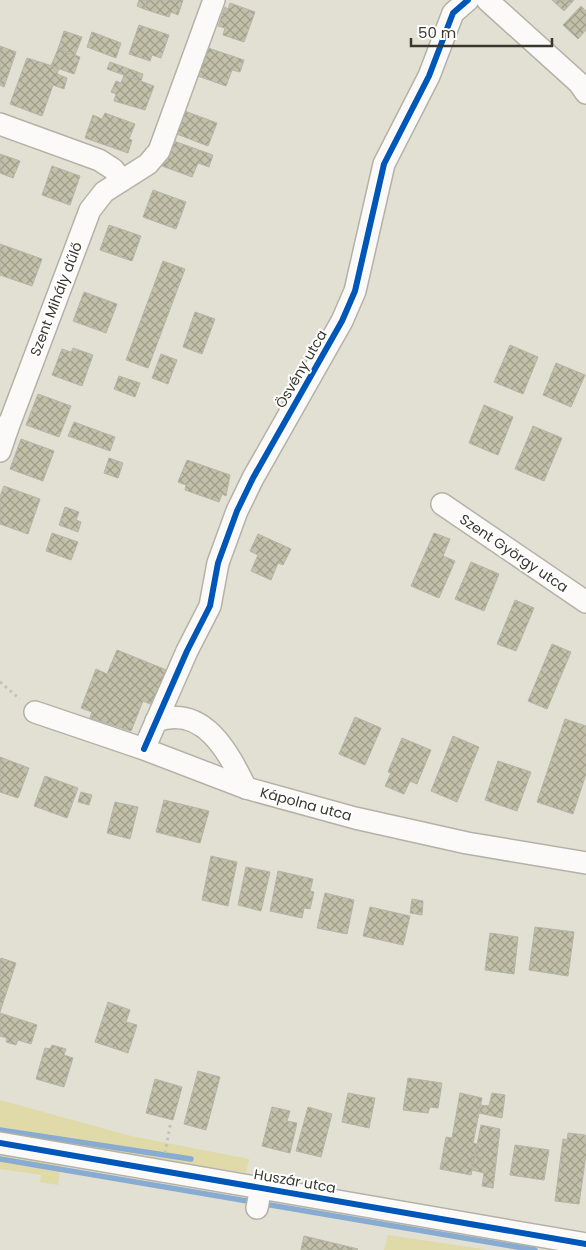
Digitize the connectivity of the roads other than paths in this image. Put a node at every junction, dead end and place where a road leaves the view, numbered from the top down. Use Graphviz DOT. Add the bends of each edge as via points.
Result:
graph roads {
  1 [pos="214,0"];
  2 [pos="468,0"];
  3 [pos="487,0"];
  4 [pos="586,93"];
  5 [pos="0,124"];
  6 [pos="122,179"];
  7 [pos="4,429"];
  8 [pos="0,451"];
  9 [pos="442,504"];
  10 [pos="586,602"];
  11 [pos="35,712"];
  12 [pos="156,721"];
  13 [pos="144,749"];
  14 [pos="246,788"];
  15 [pos="586,863"];
  16 [pos="0,1143"];
  17 [pos="586,1244"];
  1 -- 6 [label="street, Szent Mihály dűlő" via="159,151 148,164"];
  2 -- 12 [label="street, Ösvény utca" via="454,13 429,76 384,164 349,306 241,503 218,563 210,606"];
  3 -- 4 [label="street"];
  5 -- 6 [label="street" via="99,160"];
  6 -- 7 [label="street, Szent Mihály dűlő" via="104,192 90,210"];
  7 -- 8 [label="street, Szent Mihály dűlő"];
  9 -- 10 [label="street, Szent György utca"];
  11 -- 13 [label="street, Kápolna utca"];
  12 -- 13 [label="street, Ösvény utca"];
  12 -- 14 [label="street" via="168,717 200,722 230,755"];
  13 -- 14 [label="street, Kápolna utca"];
  14 -- 15 [label="street, Kápolna utca" via="355,818 467,843"];
  16 -- 17 [label="street, Huszár utca" via="259,1198"];
}
